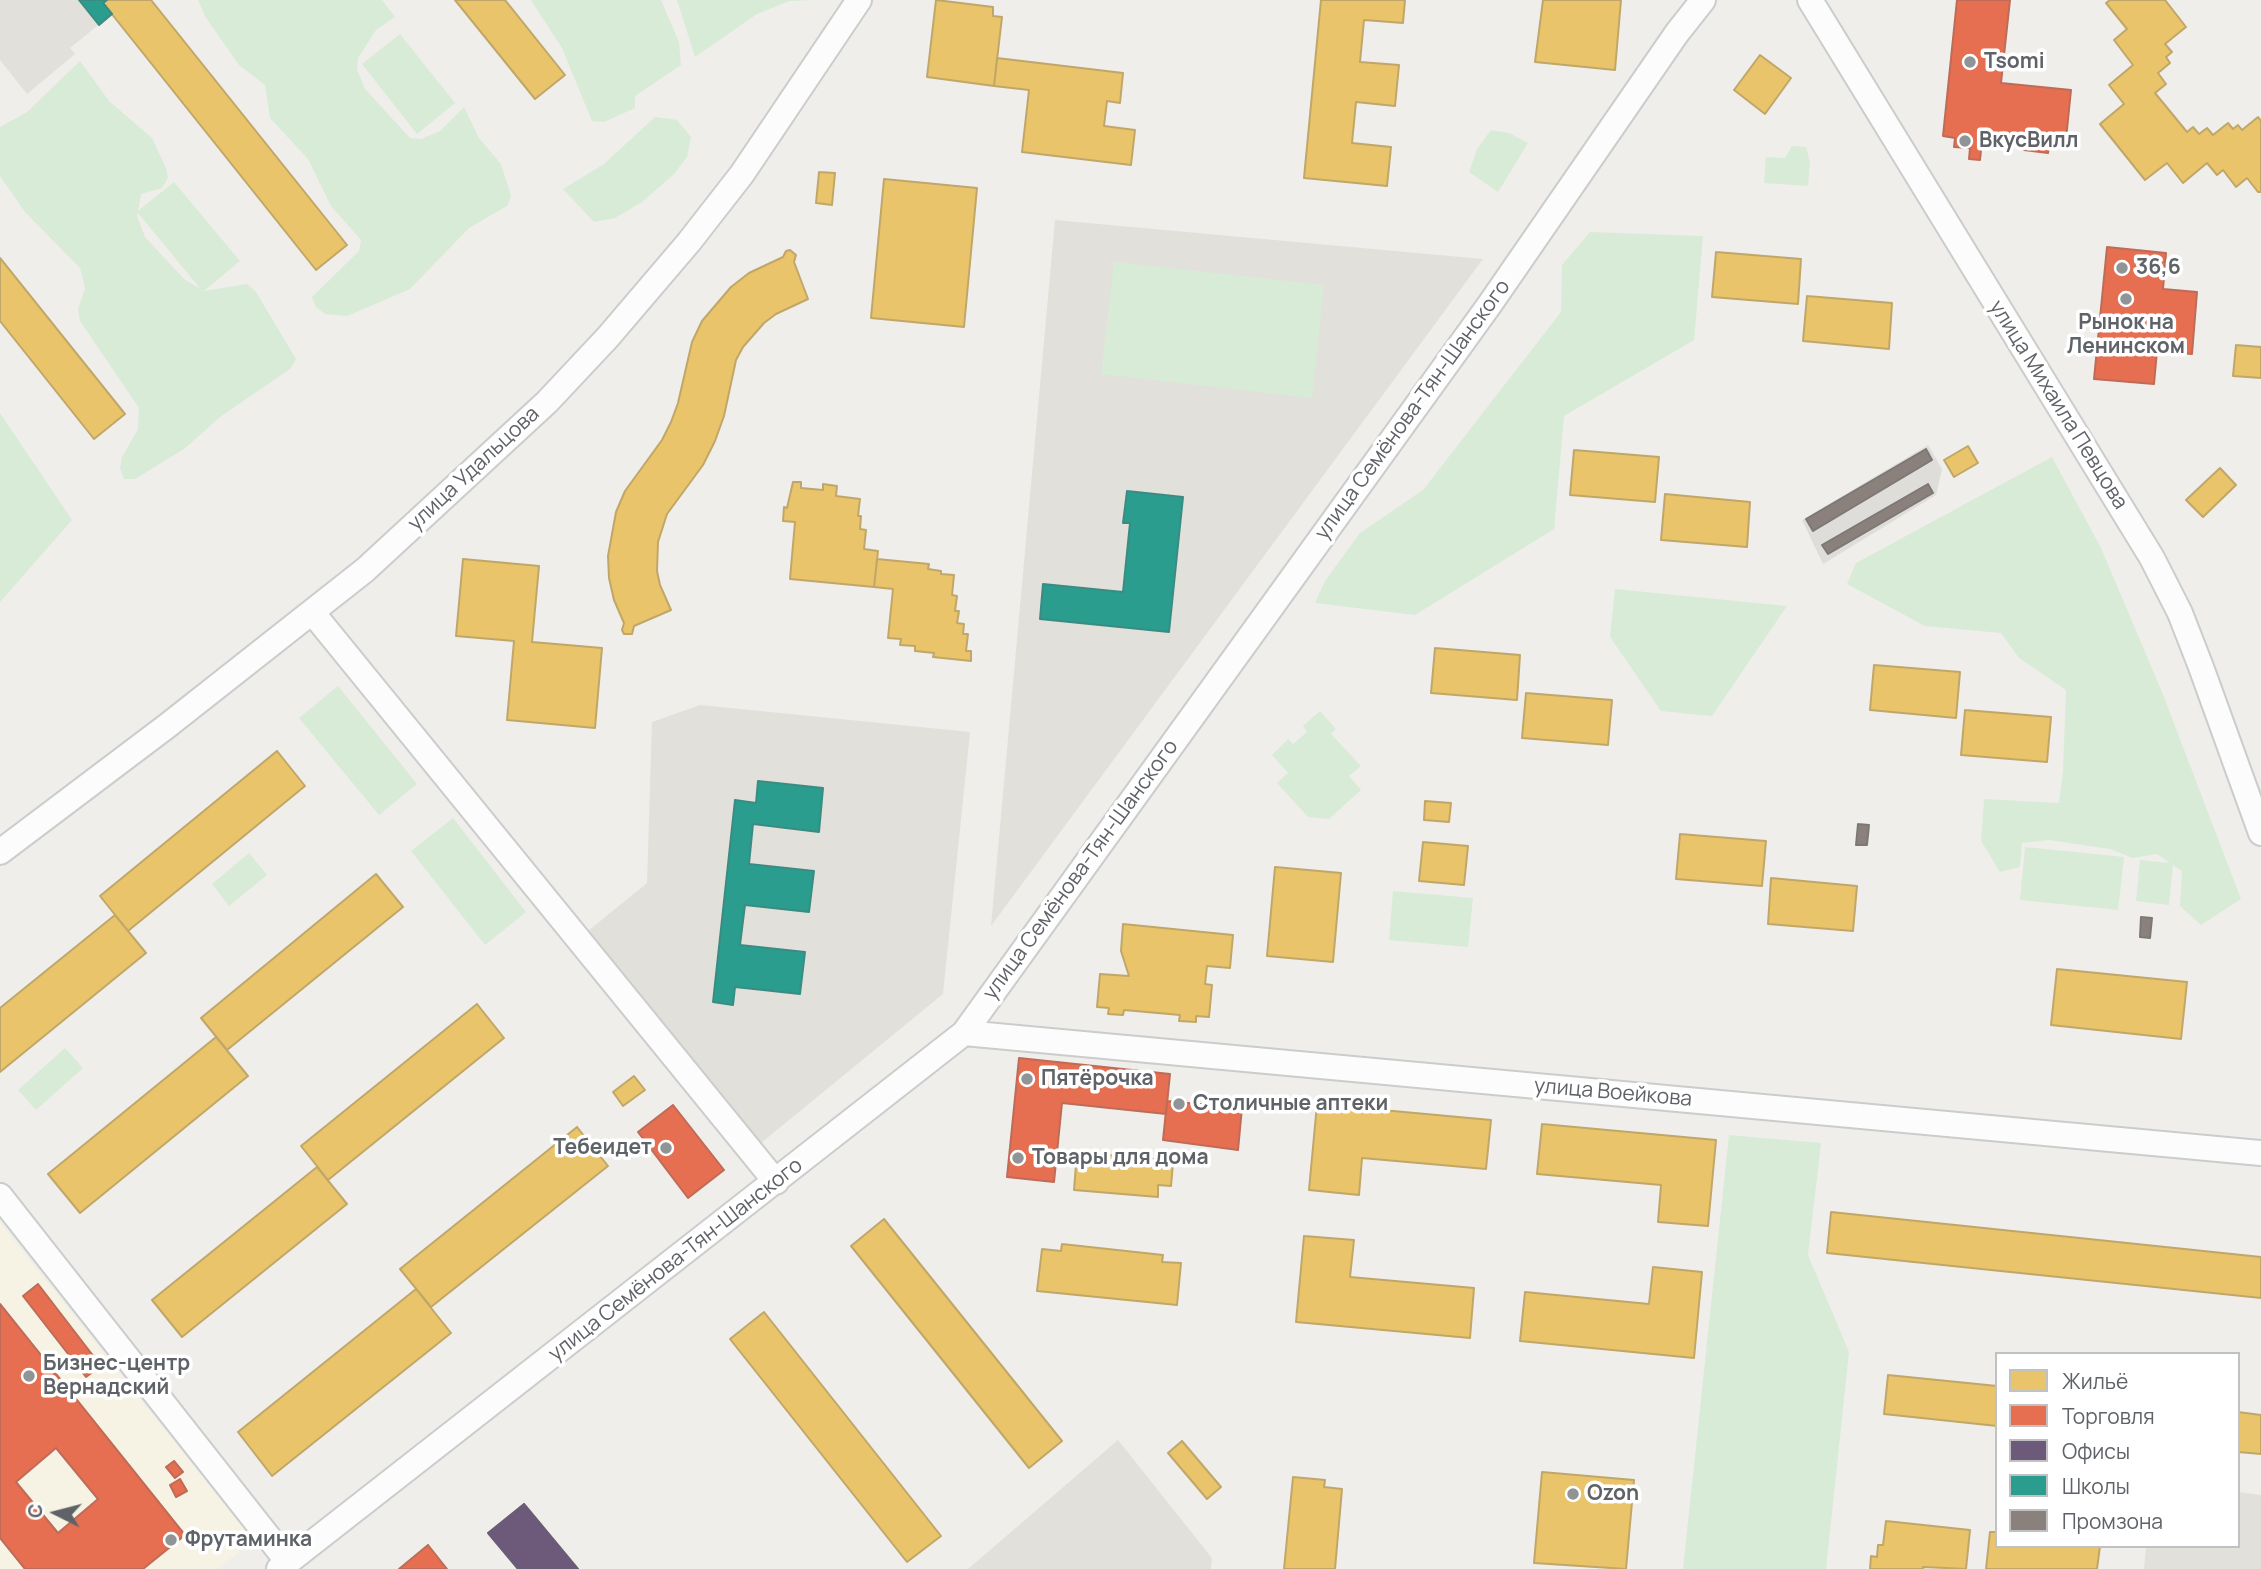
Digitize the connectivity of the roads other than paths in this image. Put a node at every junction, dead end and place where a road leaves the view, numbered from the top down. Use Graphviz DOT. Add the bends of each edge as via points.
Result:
graph roads {
  1 [pos="859,0"];
  2 [pos="1703,0"];
  3 [pos="1810,0"];
  4 [pos="312,612"];
  5 [pos="2261,833"];
  6 [pos="0,852"];
  7 [pos="964,1033"];
  8 [pos="2261,1153"];
  9 [pos="776,1182"];
  10 [pos="0,1196"];
  11 [pos="284,1566"];
  1 -- 4 [label="street, улица Удальцова" via="742,174 608,337 547,402 365,570"];
  2 -- 7 [label="street, улица Семёнова-Тян-Шанского" via="1490,304"];
  3 -- 5 [label="street, улица Михаила Певцова" via="2152,558 2180,613"];
  4 -- 6 [label="street, улица Удальцова"];
  4 -- 9 [label="street"];
  7 -- 8 [label="street, улица Воейкова"];
  7 -- 9 [label="street, улица Семёнова-Тян-Шанского"];
  9 -- 11 [label="street, улица Семёнова-Тян-Шанского"];
  10 -- 11 [label="street"];
}
